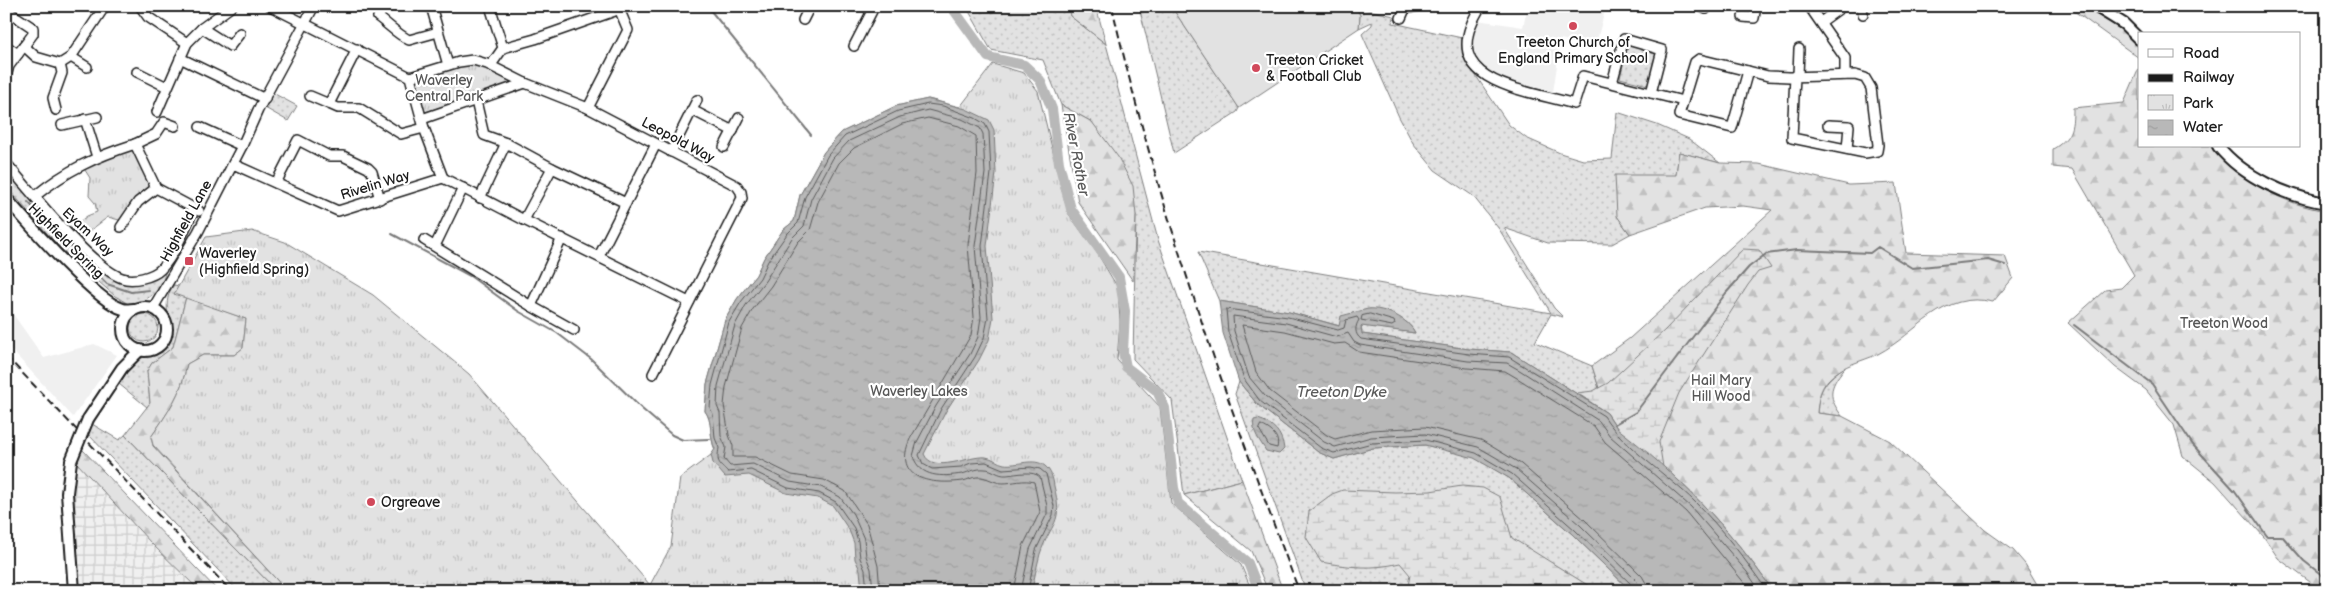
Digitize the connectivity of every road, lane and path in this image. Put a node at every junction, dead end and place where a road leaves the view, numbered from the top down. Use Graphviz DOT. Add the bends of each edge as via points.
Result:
graph roads {
  1 [pos="105,6"];
  2 [pos="140,6"];
  3 [pos="213,6"];
  4 [pos="232,6"];
  5 [pos="270,6"];
  6 [pos="314,6"];
  7 [pos="384,6"];
  8 [pos="431,6"];
  9 [pos="490,6"];
  10 [pos="810,6"];
  11 [pos="864,6"];
  12 [pos="1419,6"];
  13 [pos="1480,6"];
  14 [pos="1756,6"];
  15 [pos="1809,6"];
  16 [pos="1843,6"];
  17 [pos="2095,6"];
  18 [pos="626,8"];
  19 [pos="6,10"];
  20 [pos="220,14"];
  21 [pos="1743,17"];
  22 [pos="1401,18"];
  23 [pos="804,20"];
  24 [pos="1821,22"];
  25 [pos="305,23"];
  26 [pos="202,28"];
  27 [pos="240,32"];
  28 [pos="438,32"];
  29 [pos="2138,38"];
  30 [pos="187,43"];
  31 [pos="6,46"];
  32 [pos="24,46"];
  33 [pos="854,46"];
  34 [pos="502,48"];
  35 [pos="357,49"];
  36 [pos="1799,49"];
  37 [pos="18,54"];
  38 [pos="71,57"];
  39 [pos="180,58"];
  40 [pos="60,64"];
  41 [pos="448,65"];
  42 [pos="491,66"];
  43 [pos="87,67"];
  44 [pos="1748,71"];
  45 [pos="137,72"];
  46 [pos="1845,75"];
  47 [pos="6,76"];
  48 [pos="1797,76"];
  49 [pos="410,77"];
  50 [pos="525,83"];
  51 [pos="1612,83"];
  52 [pos="167,87"];
  53 [pos="1651,93"];
  54 [pos="310,96"];
  55 [pos="265,99"];
  56 [pos="697,100"];
  57 [pos="476,101"];
  58 [pos="1684,101"];
  59 [pos="329,104"];
  60 [pos="588,108"];
  61 [pos="56,110"];
  62 [pos="692,110"];
  63 [pos="157,112"];
  64 [pos="96,117"];
  65 [pos="739,118"];
  66 [pos="85,120"];
  67 [pos="423,123"];
  68 [pos="62,125"];
  69 [pos="1828,125"];
  70 [pos="175,126"];
  71 [pos="200,127"];
  72 [pos="733,131"];
  73 [pos="506,143"];
  74 [pos="135,144"];
  75 [pos="656,144"];
  76 [pos="242,146"];
  77 [pos="724,147"];
  78 [pos="2220,148"];
  79 [pos="1847,149"];
  80 [pos="671,152"];
  81 [pos="97,157"];
  82 [pos="6,163"];
  83 [pos="233,164"];
  84 [pos="552,168"];
  85 [pos="443,178"];
  86 [pos="276,183"];
  87 [pos="156,188"];
  88 [pos="463,188"];
  89 [pos="35,196"];
  90 [pos="6,198"];
  91 [pos="480,198"];
  92 [pos="380,199"];
  93 [pos="626,202"];
  94 [pos="2327,203"];
  95 [pos="194,208"];
  96 [pos="206,214"];
  97 [pos="524,220"];
  98 [pos="121,227"];
  99 [pos="562,238"];
  100 [pos="424,240"];
  101 [pos="435,246"];
  102 [pos="599,256"];
  103 [pos="109,302"];
  104 [pos="689,302"];
  105 [pos="531,306"];
  106 [pos="153,308"];
  107 [pos="134,309"];
  108 [pos="123,328"];
  109 [pos="574,330"];
  110 [pos="127,341"];
  111 [pos="140,350"];
  112 [pos="126,363"];
  113 [pos="653,374"];
  114 [pos="74,591"];
  1 -- 38 [label="street"];
  2 -- 30 [label="street" via="148,17"];
  3 -- 20 [label="street"];
  4 -- 20 [label="street"];
  5 -- 25 [label="street"];
  6 -- 25 [label="street, Highfield Lane"];
  7 -- 28 [label="street" via="378,17 409,40"];
  8 -- 28 [label="street"];
  9 -- 34 [label="street"];
  10 -- 23 [label="street"];
  11 -- 33 [label="street" via="872,11"];
  12 -- 22 [label="street" via="1405,9"];
  13 -- 51 [label="street" via="1467,32 1469,54 1476,68 1495,82 1574,104 1583,76"];
  14 -- 21 [label="street" via="1754,18"];
  15 -- 24 [label="street"];
  16 -- 24 [label="street"];
  17 -- 29 [label="main road" via="2124,24"];
  18 -- 34 [label="street"];
  18 -- 60 [label="street" via="628,30"];
  19 -- 32 [label="street" via="33,28 33,34"];
  20 -- 26 [label="street"];
  24 -- 46 [label="street" via="1845,58"];
  25 -- 35 [label="street"];
  25 -- 55 [label="street, Highfield Lane"];
  26 -- 27 [label="street" via="230,46"];
  26 -- 30 [label="street"];
  28 -- 41 [label="street"];
  30 -- 39 [label="street"];
  31 -- 37 [label="street"];
  32 -- 37 [label="street"];
  32 -- 40 [label="street" via="36,56"];
  34 -- 42 [label="street"];
  35 -- 49 [label="street"];
  35 -- 59 [label="street"];
  36 -- 48 [label="street"];
  37 -- 47 [label="street"];
  38 -- 40 [label="street"];
  38 -- 43 [label="street"];
  39 -- 52 [label="street"];
  39 -- 55 [label="street"];
  40 -- 61 [label="street" via="62,73 53,98"];
  41 -- 42 [label="street, Leopold Way" via="472,60"];
  41 -- 49 [label="street, Leopold Way"];
  42 -- 50 [label="street, Leopold Way"];
  44 -- 48 [label="street" via="1768,76"];
  44 -- 58 [label="street" via="1697,60"];
  44 -- 58 [label="street" via="1732,128 1679,115"];
  45 -- 52 [label="street"];
  46 -- 48 [label="street"];
  46 -- 79 [label="street" via="1865,78 1872,88 1878,145 1877,152 1872,154"];
  48 -- 79 [label="street" via="1792,138"];
  49 -- 67 [label="street"];
  50 -- 57 [label="street"];
  50 -- 60 [label="street, Leopold Way"];
  51 -- 53 [label="street"];
  51 -- 53 [label="street" via="1624,39 1662,50"];
  52 -- 63 [label="street"];
  53 -- 58 [label="street"];
  54 -- 59 [label="street"];
  55 -- 76 [label="street, Highfield Lane"];
  56 -- 62 [label="street"];
  57 -- 67 [label="street"];
  57 -- 73 [label="street" via="484,135"];
  59 -- 67 [label="street" via="338,108 358,108 401,134"];
  60 -- 75 [label="street, Leopold Way"];
  62 -- 72 [label="street"];
  62 -- 80 [label="street"];
  64 -- 66 [label="street"];
  65 -- 72 [label="street"];
  66 -- 68 [label="street"];
  66 -- 81 [label="street"];
  67 -- 85 [label="street"];
  69 -- 79 [label="street" via="1849,126"];
  70 -- 74 [label="street" via="164,122 156,134"];
  71 -- 76 [label="street"];
  72 -- 77 [label="street"];
  73 -- 84 [label="street"];
  73 -- 91 [label="street"];
  74 -- 81 [label="street"];
  74 -- 87 [label="street"];
  75 -- 80 [label="street, Leopold Way"];
  75 -- 93 [label="street"];
  76 -- 83 [label="street, Highfield Lane"];
  78 -- 94 [label="main road" via="2254,177 2310,200"];
  80 -- 104 [label="street, Leopold Way" via="737,186 742,198"];
  81 -- 89 [label="street" via="66,172"];
  82 -- 89 [label="street, Eyam Way"];
  83 -- 86 [label="street, Rivelin Way"];
  83 -- 96 [label="street, Highfield Lane"];
  84 -- 93 [label="street"];
  84 -- 97 [label="street"];
  85 -- 88 [label="street"];
  85 -- 92 [label="street, Rivelin Way"];
  86 -- 92 [label="street, Rivelin Way" via="338,210"];
  86 -- 92 [label="street" via="298,140 329,156 343,156 370,170"];
  87 -- 95 [label="street"];
  87 -- 98 [label="street" via="138,202"];
  88 -- 91 [label="street"];
  88 -- 101 [label="street"];
  89 -- 95 [label="street, Eyam Way" via="99,264 122,278 147,278 161,269"];
  90 -- 103 [label="main road, Highfield Spring" via="80,277"];
  91 -- 97 [label="street"];
  93 -- 102 [label="street"];
  95 -- 96 [label="street"];
  96 -- 106 [label="street, Highfield Lane"];
  97 -- 99 [label="street"];
  99 -- 102 [label="street"];
  99 -- 105 [label="street"];
  100 -- 101 [label="street"];
  101 -- 105 [label="street"];
  102 -- 104 [label="street"];
  103 -- 107 [label="main road" via="123,310"];
  103 -- 108 [label="main road"];
  104 -- 113 [label="street, Leopold Way"];
  105 -- 109 [label="street"];
  106 -- 107 [label="main road"];
  106 -- 111 [label="main road" via="166,322 166,335 159,346"];
  107 -- 108 [label="main road" via="124,320"];
  108 -- 110 [label="main road"];
  110 -- 111 [label="main road"];
  110 -- 112 [label="main road"];
  111 -- 112 [label="main road"];
  112 -- 114 [label="main road, bridge" via="88,419 71,461 67,493"];
}
